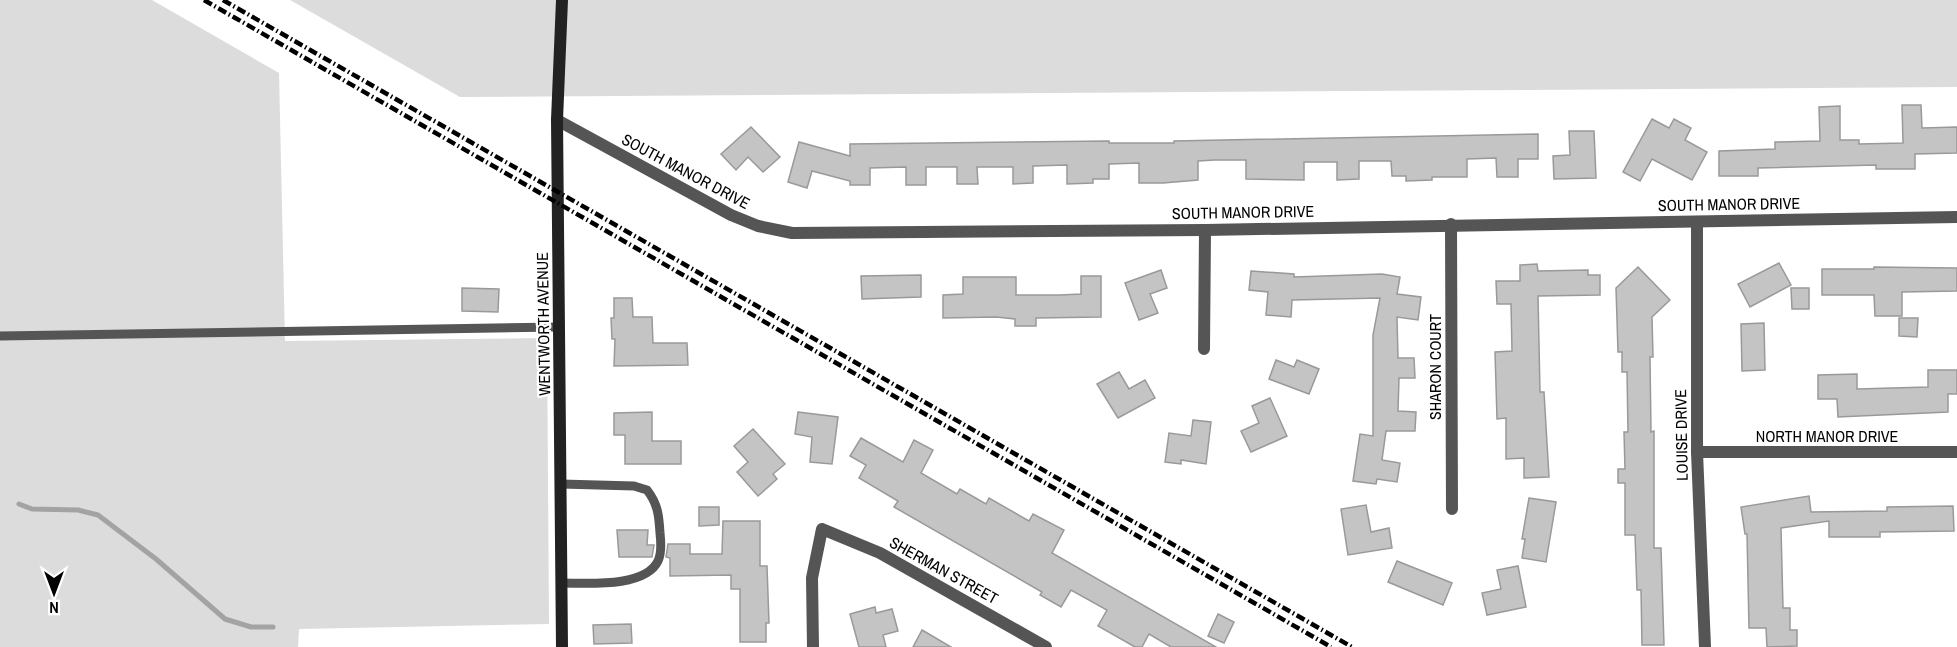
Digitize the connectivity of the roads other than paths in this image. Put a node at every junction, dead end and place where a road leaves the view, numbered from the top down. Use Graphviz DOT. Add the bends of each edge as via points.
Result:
graph roads {
  1 [pos="562,0"];
  2 [pos="557,120"];
  3 [pos="1957,217"];
  4 [pos="1697,222"];
  5 [pos="1451,224"];
  6 [pos="1204,230"];
  7 [pos="559,327"];
  8 [pos="0,336"];
  9 [pos="1204,349"];
  10 [pos="1697,452"];
  11 [pos="1957,452"];
  12 [pos="561,484"];
  13 [pos="1452,509"];
  14 [pos="562,583"];
  15 [pos="562,647"];
  16 [pos="813,647"];
  17 [pos="1046,647"];
  18 [pos="1705,647"];
  1 -- 2 [label="street, WENTWORTH AVENUE"];
  2 -- 6 [label="street, SOUTH MANOR DRIVE" via="731,215 792,233"];
  2 -- 7 [label="street, WENTWORTH AVENUE"];
  3 -- 4 [label="street, SOUTH MANOR DRIVE"];
  4 -- 5 [label="street, SOUTH MANOR DRIVE"];
  4 -- 10 [label="street, LOUISE DRIVE"];
  5 -- 6 [label="street, SOUTH MANOR DRIVE"];
  5 -- 13 [label="street, SHARON COURT"];
  6 -- 9 [label="street"];
  7 -- 8 [label="lane"];
  7 -- 12 [label="street, WENTWORTH AVENUE"];
  10 -- 11 [label="street, NORTH MANOR DRIVE"];
  10 -- 18 [label="street, LOUISE DRIVE"];
  12 -- 14 [label="street, WENTWORTH AVENUE"];
  12 -- 14 [label="lane" via="634,486 647,490 658,509 661,545 655,566 633,579"];
  14 -- 15 [label="street, WENTWORTH AVENUE"];
  16 -- 17 [label="street, SHERMAN STREET" via="813,578 822,529 880,553"];
}
